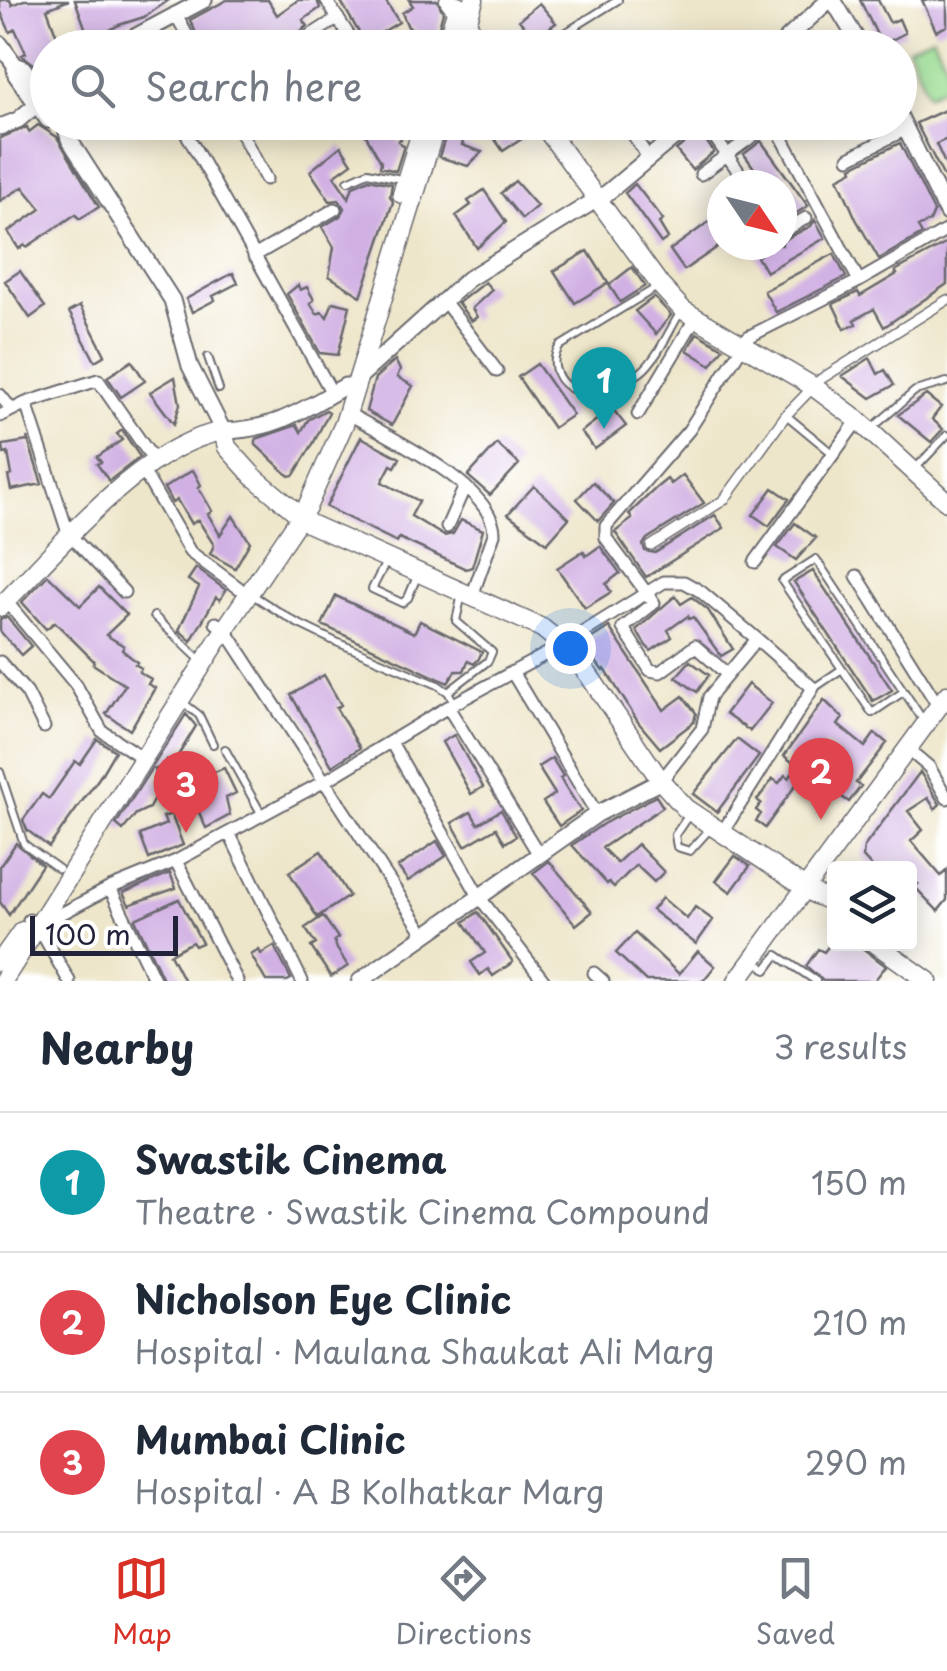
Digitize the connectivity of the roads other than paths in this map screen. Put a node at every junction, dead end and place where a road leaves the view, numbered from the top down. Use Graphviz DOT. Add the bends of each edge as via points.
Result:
graph roads {
  1 [pos="204,0"];
  2 [pos="326,0"];
  3 [pos="618,0"];
  4 [pos="825,2"];
  5 [pos="462,6"];
  6 [pos="175,13"];
  7 [pos="338,18"];
  8 [pos="152,30"];
  9 [pos="184,30"];
  10 [pos="318,30"];
  11 [pos="346,30"];
  12 [pos="452,30"];
  13 [pos="478,30"];
  14 [pos="570,30"];
  15 [pos="796,30"];
  16 [pos="848,30"];
  17 [pos="0,44"];
  18 [pos="30,78"];
  19 [pos="30,107"];
  20 [pos="4,124"];
  21 [pos="73,140"];
  22 [pos="190,140"];
  23 [pos="245,140"];
  24 [pos="418,140"];
  25 [pos="431,140"];
  26 [pos="556,140"];
  27 [pos="566,140"];
  28 [pos="637,140"];
  29 [pos="668,140"];
  30 [pos="717,140"];
  31 [pos="747,140"];
  32 [pos="784,140"];
  33 [pos="884,140"];
  34 [pos="911,140"];
  35 [pos="727,155"];
  36 [pos="647,156"];
  37 [pos="849,158"];
  38 [pos="738,170"];
  39 [pos="701,174"];
  40 [pos="266,179"];
  41 [pos="406,180"];
  42 [pos="348,181"];
  43 [pos="602,196"];
  44 [pos="335,209"];
  45 [pos="947,213"];
  46 [pos="806,218"];
  47 [pos="797,223"];
  48 [pos="947,230"];
  49 [pos="254,256"];
  50 [pos="858,281"];
  51 [pos="660,285"];
  52 [pos="444,300"];
  53 [pos="947,300"];
  54 [pos="690,313"];
  55 [pos="746,341"];
  56 [pos="190,366"];
  57 [pos="497,371"];
  58 [pos="216,378"];
  59 [pos="947,382"];
  60 [pos="818,383"];
  61 [pos="198,385"];
  62 [pos="345,386"];
  63 [pos="220,388"];
  64 [pos="0,395"];
  65 [pos="26,403"];
  66 [pos="6,413"];
  67 [pos="347,414"];
  68 [pos="638,414"];
  69 [pos="786,415"];
  70 [pos="858,420"];
  71 [pos="878,423"];
  72 [pos="224,434"];
  73 [pos="947,436"];
  74 [pos="832,453"];
  75 [pos="149,467"];
  76 [pos="917,467"];
  77 [pos="465,486"];
  78 [pos="947,488"];
  79 [pos="947,502"];
  80 [pos="300,509"];
  81 [pos="448,527"];
  82 [pos="68,532"];
  83 [pos="650,546"];
  84 [pos="387,559"];
  85 [pos="755,562"];
  86 [pos="419,573"];
  87 [pos="857,576"];
  88 [pos="647,591"];
  89 [pos="124,592"];
  90 [pos="251,594"];
  91 [pos="467,594"];
  92 [pos="3,604"];
  93 [pos="154,616"];
  94 [pos="221,626"];
  95 [pos="757,639"];
  96 [pos="563,645"];
  97 [pos="196,656"];
  98 [pos="0,662"];
  99 [pos="842,669"];
  100 [pos="512,672"];
  101 [pos="728,674"];
  102 [pos="813,688"];
  103 [pos="904,692"];
  104 [pos="450,700"];
  105 [pos="182,701"];
  106 [pos="944,706"];
  107 [pos="927,725"];
  108 [pos="44,728"];
  109 [pos="391,742"];
  110 [pos="213,744"];
  111 [pos="225,749"];
  112 [pos="135,753"];
  113 [pos="916,756"];
  114 [pos="0,772"];
  115 [pos="661,780"];
  116 [pos="325,781"];
  117 [pos="947,798"];
  118 [pos="691,812"];
  119 [pos="261,814"];
  120 [pos="596,814"];
  121 [pos="717,830"];
  122 [pos="228,833"];
  123 [pos="538,853"];
  124 [pos="176,861"];
  125 [pos="841,861"];
  126 [pos="58,869"];
  127 [pos="110,888"];
  128 [pos="480,898"];
  129 [pos="823,900"];
  130 [pos="34,923"];
  131 [pos="425,936"];
  132 [pos="894,951"];
  133 [pos="897,951"];
  134 [pos="5,968"];
  135 [pos="756,974"];
  136 [pos="68,981"];
  137 [pos="155,981"];
  138 [pos="237,981"];
  139 [pos="302,981"];
  140 [pos="360,981"];
  141 [pos="544,981"];
  142 [pos="737,981"];
  143 [pos="816,981"];
  144 [pos="928,981"];
  145 [pos="946,981"];
  1 -- 6 [label="street"];
  2 -- 7 [label="street"];
  3 -- 14 [label="lane"];
  4 -- 15 [label="street"];
  4 -- 16 [label="street"];
  5 -- 12 [label="main road"];
  5 -- 13 [label="main road"];
  6 -- 8 [label="street"];
  6 -- 9 [label="street"];
  7 -- 10 [label="street"];
  7 -- 11 [label="street"];
  17 -- 18 [label="street"];
  19 -- 20 [label="street"];
  21 -- 56 [label="street" via="172,300"];
  22 -- 49 [label="street"];
  23 -- 40 [label="street"];
  24 -- 41 [label="main road"];
  25 -- 62 [label="main road"];
  26 -- 43 [label="main road"];
  27 -- 43 [label="main road"];
  28 -- 36 [label="street"];
  29 -- 36 [label="street"];
  30 -- 35 [label="street"];
  31 -- 35 [label="street"];
  32 -- 50 [label="street"];
  33 -- 37 [label="street"];
  34 -- 45 [label="street"];
  35 -- 38 [label="street"];
  35 -- 39 [label="street"];
  36 -- 43 [label="street"];
  41 -- 42 [label="lane" via="368,172"];
  41 -- 62 [label="main road"];
  43 -- 51 [label="main road"];
  43 -- 52 [label="street"];
  43 -- 55 [label="main road" via="682,293"];
  44 -- 49 [label="street"];
  46 -- 47 [label="street"];
  48 -- 50 [label="street"];
  49 -- 62 [label="street"];
  50 -- 55 [label="street"];
  51 -- 54 [label="main road"];
  51 -- 54 [label="lane" via="560,346 553,362 570,388 596,391 640,373"];
  52 -- 57 [label="street"];
  52 -- 62 [label="street"];
  53 -- 60 [label="street"];
  54 -- 55 [label="main road"];
  54 -- 68 [label="street"];
  55 -- 60 [label="main road"];
  55 -- 88 [label="street" via="689,430 606,526 606,538"];
  56 -- 58 [label="lane" via="209,359"];
  56 -- 61 [label="street"];
  58 -- 61 [label="lane"];
  58 -- 63 [label="lane"];
  59 -- 71 [label="lane" via="914,390"];
  60 -- 69 [label="street"];
  60 -- 70 [label="main road"];
  60 -- 71 [label="main road"];
  61 -- 72 [label="street"];
  62 -- 67 [label="main road"];
  62 -- 72 [label="street" via="271,426"];
  62 -- 80 [label="main road"];
  64 -- 66 [label="street"];
  65 -- 66 [label="street"];
  65 -- 75 [label="street" via="98,380"];
  65 -- 82 [label="street"];
  67 -- 77 [label="street"];
  67 -- 80 [label="main road"];
  69 -- 74 [label="lane"];
  69 -- 83 [label="street" via="724,500"];
  70 -- 74 [label="street"];
  70 -- 76 [label="main road"];
  71 -- 76 [label="main road"];
  72 -- 75 [label="main road" via="200,435"];
  72 -- 80 [label="main road"];
  73 -- 76 [label="lane"];
  74 -- 85 [label="street"];
  75 -- 82 [label="main road"];
  75 -- 90 [label="street" via="190,552"];
  76 -- 78 [label="main road"];
  76 -- 79 [label="main road"];
  77 -- 81 [label="street"];
  77 -- 91 [label="street" via="494,526"];
  80 -- 84 [label="main road" via="310,524"];
  80 -- 90 [label="main road"];
  82 -- 89 [label="street"];
  82 -- 92 [label="main road"];
  84 -- 86 [label="main road"];
  84 -- 86 [label="lane" via="372,588 388,598 404,603"];
  86 -- 91 [label="main road"];
  87 -- 106 [label="street"];
  88 -- 95 [label="street" via="684,582"];
  88 -- 96 [label="street"];
  88 -- 101 [label="street" via="654,605 623,628 653,672 695,646"];
  90 -- 94 [label="main road"];
  90 -- 104 [label="lane"];
  91 -- 96 [label="main road" via="542,628"];
  91 -- 104 [label="lane" via="456,622 492,652"];
  92 -- 112 [label="street" via="65,670 102,730"];
  93 -- 97 [label="lane"];
  94 -- 97 [label="main road"];
  94 -- 105 [label="main road"];
  94 -- 116 [label="street"];
  95 -- 101 [label="street"];
  95 -- 102 [label="street"];
  96 -- 100 [label="street"];
  96 -- 115 [label="main road"];
  97 -- 112 [label="main road"];
  98 -- 108 [label="street" via="27,692"];
  99 -- 102 [label="lane"];
  99 -- 103 [label="lane" via="872,713"];
  99 -- 103 [label="lane" via="782,581 816,559"];
  100 -- 104 [label="street"];
  100 -- 120 [label="street"];
  101 -- 115 [label="street" via="709,697 702,729"];
  102 -- 121 [label="street"];
  103 -- 107 [label="lane"];
  104 -- 109 [label="street"];
  104 -- 123 [label="street"];
  105 -- 110 [label="lane" via="199,715"];
  105 -- 130 [label="main road"];
  106 -- 107 [label="main road"];
  106 -- 113 [label="main road"];
  107 -- 129 [label="main road"];
  109 -- 116 [label="street"];
  109 -- 128 [label="street"];
  111 -- 119 [label="lane"];
  112 -- 126 [label="main road"];
  113 -- 117 [label="street"];
  113 -- 125 [label="main road"];
  114 -- 126 [label="lane" via="24,844"];
  115 -- 118 [label="main road"];
  115 -- 120 [label="street"];
  116 -- 119 [label="street"];
  116 -- 131 [label="street"];
  118 -- 121 [label="main road"];
  118 -- 121 [label="lane" via="675,836 677,847 690,851"];
  119 -- 122 [label="street"];
  120 -- 123 [label="street"];
  121 -- 129 [label="main road"];
  122 -- 124 [label="street"];
  122 -- 139 [label="street"];
  123 -- 128 [label="street"];
  124 -- 127 [label="street"];
  124 -- 138 [label="street"];
  126 -- 130 [label="main road"];
  127 -- 130 [label="street"];
  127 -- 137 [label="street"];
  128 -- 131 [label="street"];
  128 -- 141 [label="street"];
  129 -- 135 [label="main road"];
  129 -- 142 [label="main road"];
  130 -- 134 [label="main road"];
  130 -- 136 [label="street"];
  131 -- 140 [label="street"];
  132 -- 144 [label="main road"];
  133 -- 145 [label="main road"];
  135 -- 143 [label="lane" via="777,955"];
}
